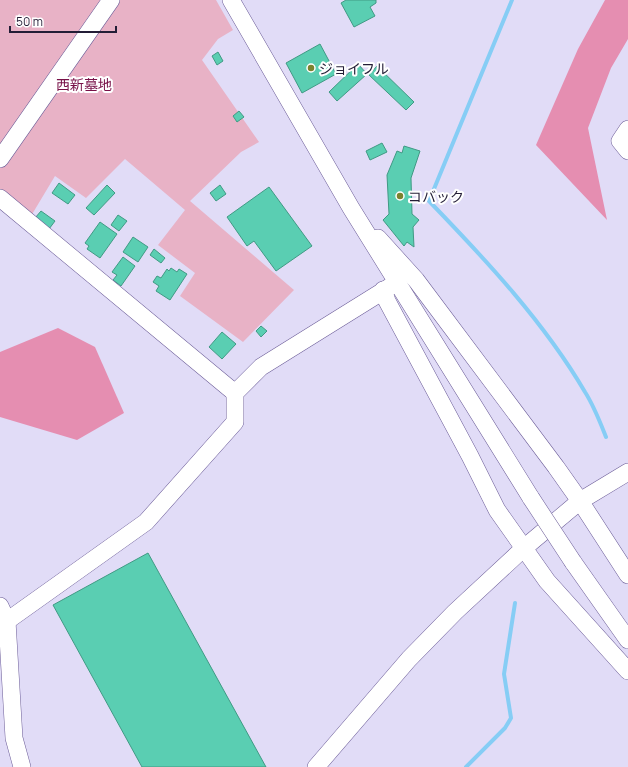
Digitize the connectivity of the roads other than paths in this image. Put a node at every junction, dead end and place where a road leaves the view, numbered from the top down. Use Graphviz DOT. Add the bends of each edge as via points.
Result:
graph roads {
  1 [pos="111,0"];
  2 [pos="231,0"];
  3 [pos="628,129"];
  4 [pos="628,151"];
  5 [pos="0,159"];
  6 [pos="0,198"];
  7 [pos="351,208"];
  8 [pos="390,286"];
  9 [pos="235,394"];
  10 [pos="628,472"];
  11 [pos="580,500"];
  12 [pos="524,548"];
  13 [pos="628,575"];
  14 [pos="4,614"];
  15 [pos="628,640"];
  16 [pos="628,671"];
  17 [pos="0,714"];
  18 [pos="14,738"];
  19 [pos="22,767"];
  20 [pos="316,767"];
  1 -- 5 [label="street"];
  2 -- 7 [label="street"];
  3 -- 4 [label="street" via="620,141"];
  6 -- 9 [label="street"];
  7 -- 8 [label="street"];
  7 -- 11 [label="street" via="416,280"];
  8 -- 9 [label="street" via="261,367"];
  8 -- 12 [label="street" via="387,301 497,510"];
  8 -- 15 [label="street, bridge" via="573,562"];
  9 -- 14 [label="street" via="235,422 146,522"];
  10 -- 11 [label="street"];
  11 -- 12 [label="street"];
  11 -- 13 [label="street"];
  12 -- 16 [label="street" via="547,581"];
  12 -- 20 [label="street" via="409,659"];
  14 -- 18 [label="street"];
  17 -- 18 [label="street"];
  18 -- 19 [label="street"];
}
